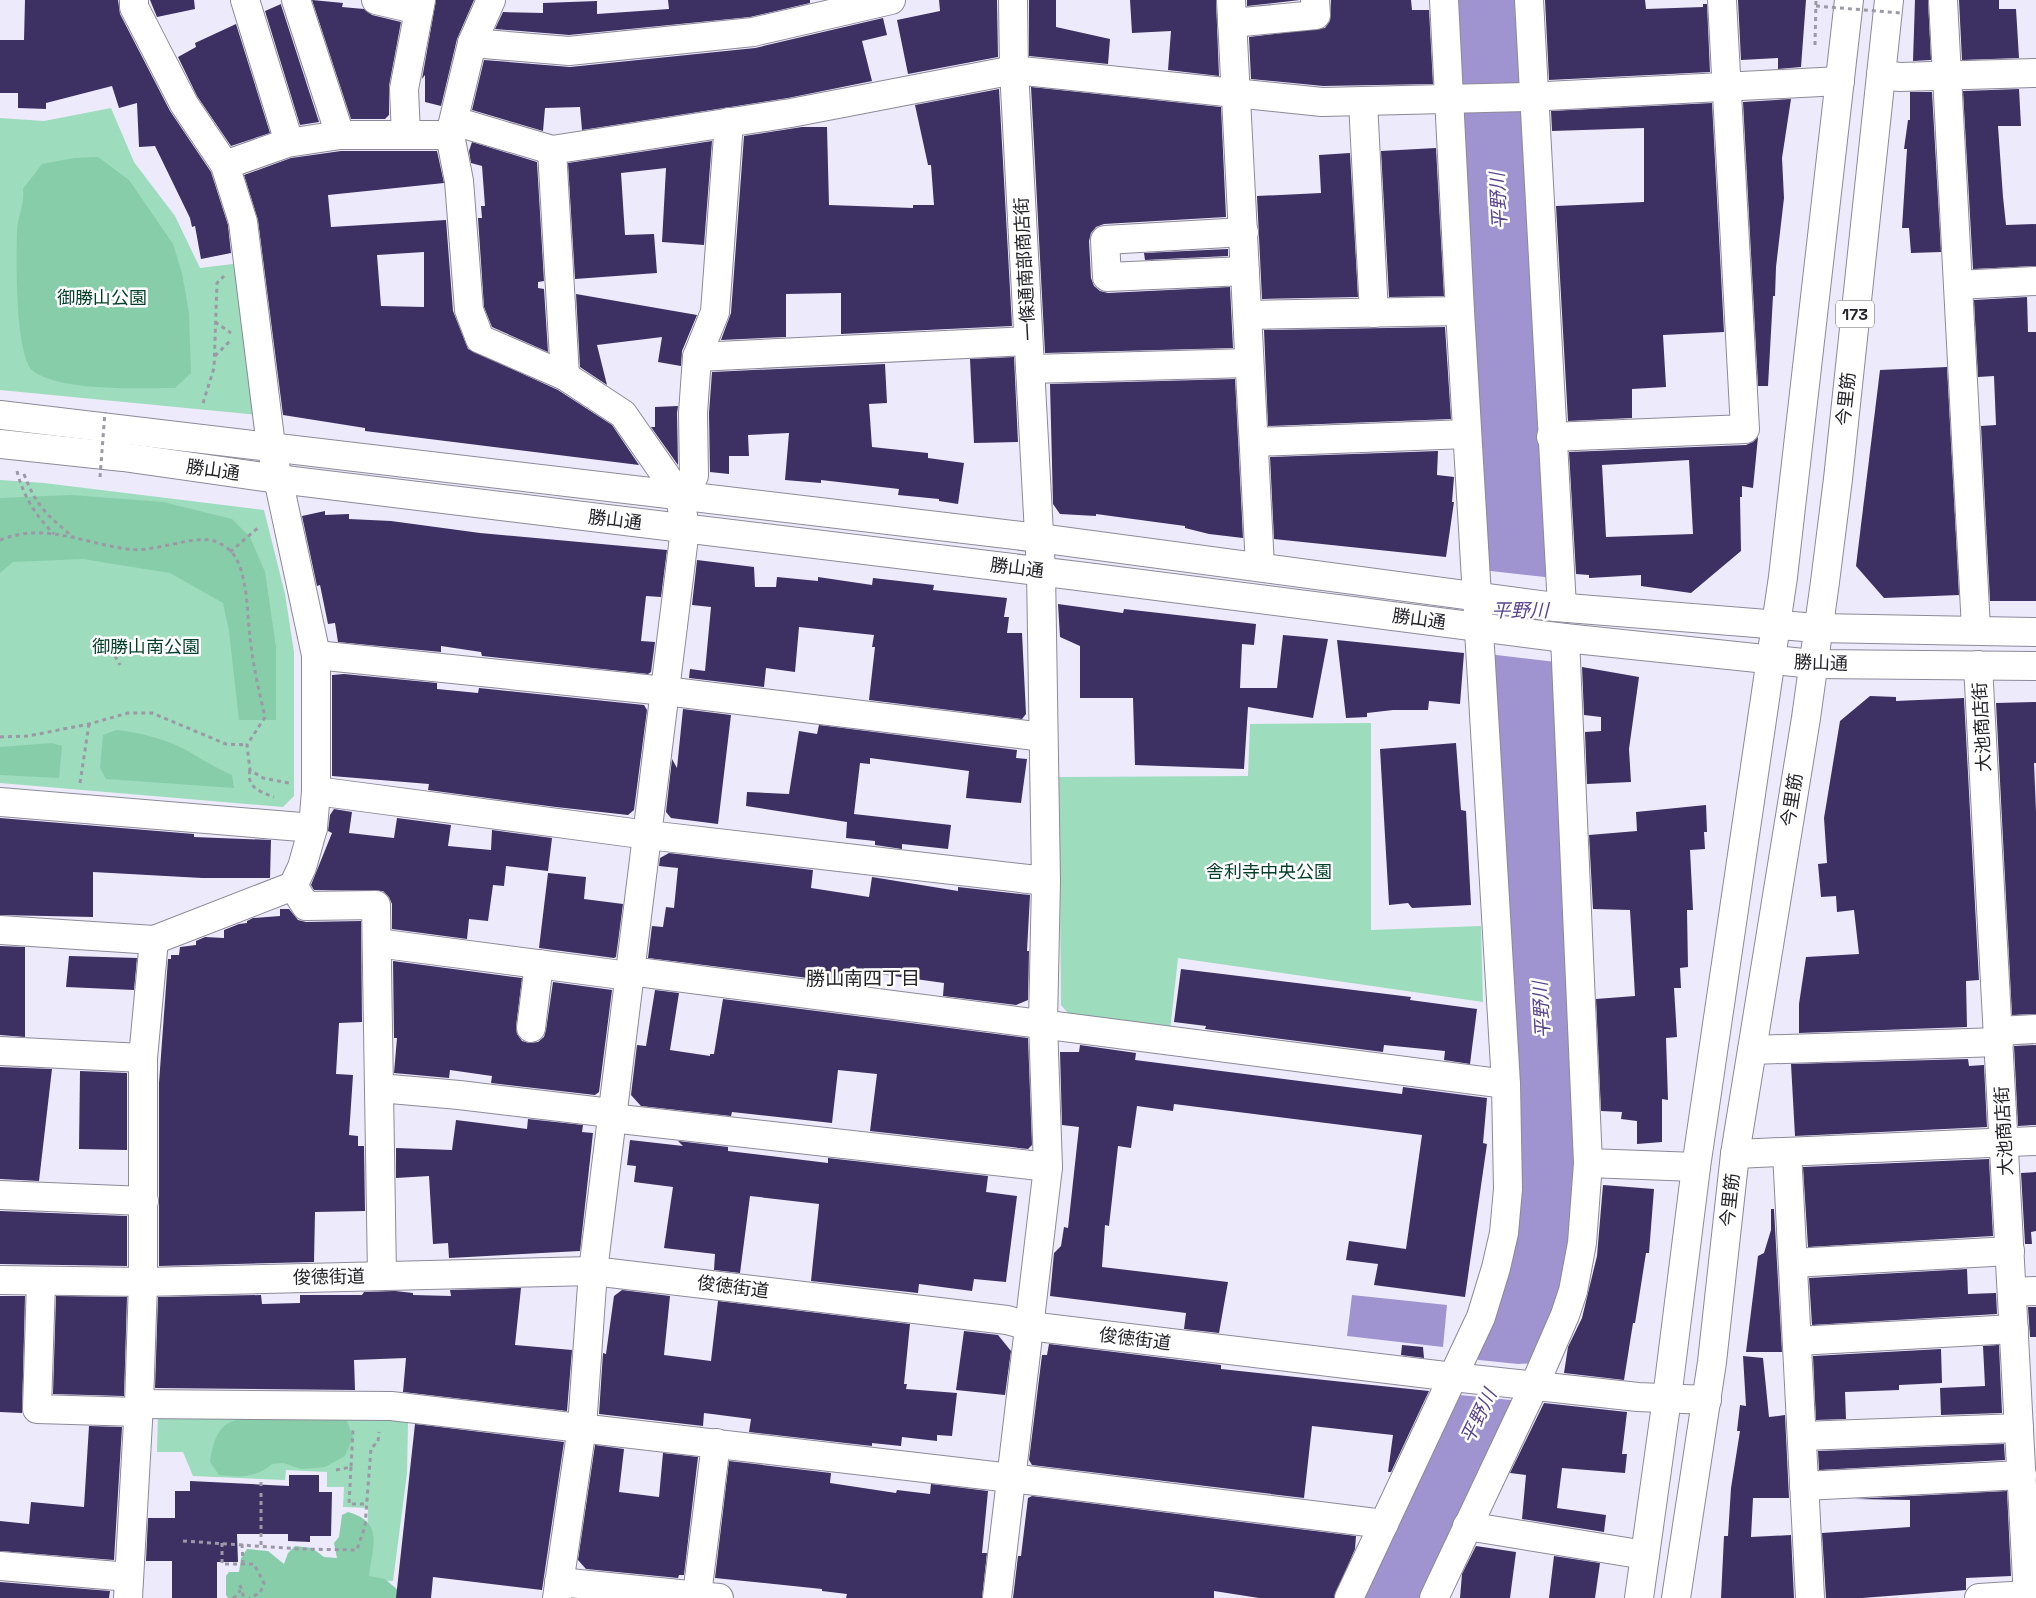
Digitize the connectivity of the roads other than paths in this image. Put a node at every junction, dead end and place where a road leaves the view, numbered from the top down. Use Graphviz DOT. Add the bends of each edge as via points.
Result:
graph roads {
  1 [pos="134,0"];
  2 [pos="245,0"];
  3 [pos="296,0"];
  4 [pos="376,0"];
  5 [pos="491,0"];
  6 [pos="891,0"];
  7 [pos="1013,0"];
  8 [pos="1315,0"];
  9 [pos="1444,0"];
  10 [pos="1529,0"];
  11 [pos="1722,0"];
  12 [pos="1849,0"];
  13 [pos="1943,0"];
  14 [pos="420,5"];
  15 [pos="1895,7"];
  16 [pos="1232,11"];
  17 [pos="472,43"];
  18 [pos="1014,70"];
  19 [pos="2036,73"];
  20 [pos="1881,75"];
  21 [pos="1945,76"];
  22 [pos="1840,81"];
  23 [pos="1727,86"];
  24 [pos="1236,93"];
  25 [pos="1531,97"];
  26 [pos="1454,98"];
  27 [pos="1363,102"];
  28 [pos="729,122"];
  29 [pos="452,128"];
  30 [pos="340,135"];
  31 [pos="406,135"];
  32 [pos="289,142"];
  33 [pos="552,150"];
  34 [pos="225,165"];
  35 [pos="1244,232"];
  36 [pos="1245,271"];
  37 [pos="2036,281"];
  38 [pos="1958,284"];
  39 [pos="1460,311"];
  40 [pos="1374,313"];
  41 [pos="1247,316"];
  42 [pos="1028,341"];
  43 [pos="697,357"];
  44 [pos="1249,362"];
  45 [pos="1030,369"];
  46 [pos="566,376"];
  47 [pos="0,415"];
  48 [pos="1467,434"];
  49 [pos="1551,437"];
  50 [pos="1254,442"];
  51 [pos="0,444"];
  52 [pos="271,446"];
  53 [pos="278,479"];
  54 [pos="680,496"];
  55 [pos="684,528"];
  56 [pos="1039,538"];
  57 [pos="1260,567"];
  58 [pos="1041,571"];
  59 [pos="1480,598"];
  60 [pos="1558,607"];
  61 [pos="1776,626"];
  62 [pos="1482,628"];
  63 [pos="1817,628"];
  64 [pos="1976,629"];
  65 [pos="2036,632"];
  66 [pos="1560,638"];
  67 [pos="316,655"];
  68 [pos="1770,661"];
  69 [pos="1813,664"];
  70 [pos="1978,665"];
  71 [pos="2036,666"];
  72 [pos="665,691"];
  73 [pos="1043,737"];
  74 [pos="316,791"];
  75 [pos="0,802"];
  76 [pos="313,828"];
  77 [pos="648,835"];
  78 [pos="1046,881"];
  79 [pos="292,886"];
  80 [pos="0,930"];
  81 [pos="154,940"];
  82 [pos="377,943"];
  83 [pos="539,964"];
  84 [pos="630,974"];
  85 [pos="1043,1023"];
  86 [pos="531,1028"];
  87 [pos="2036,1029"];
  88 [pos="1999,1036"];
  89 [pos="1752,1050"];
  90 [pos="0,1051"];
  91 [pos="143,1058"];
  92 [pos="1506,1084"];
  93 [pos="379,1088"];
  94 [pos="611,1116"];
  95 [pos="2036,1141"];
  96 [pos="2004,1142"];
  97 [pos="1788,1152"];
  98 [pos="1735,1154"];
  99 [pos="1588,1163"];
  100 [pos="1048,1167"];
  101 [pos="1696,1167"];
  102 [pos="0,1195"];
  103 [pos="144,1201"];
  104 [pos="2010,1251"];
  105 [pos="1793,1262"];
  106 [pos="593,1271"];
  107 [pos="382,1276"];
  108 [pos="0,1280"];
  109 [pos="41,1281"];
  110 [pos="143,1282"];
  111 [pos="2024,1291"];
  112 [pos="1029,1326"];
  113 [pos="2014,1329"];
  114 [pos="1797,1341"];
  115 [pos="1457,1377"];
  116 [pos="1531,1384"];
  117 [pos="1667,1398"];
  118 [pos="1707,1400"];
  119 [pos="139,1408"];
  120 [pos="582,1427"];
  121 [pos="2019,1428"];
  122 [pos="1802,1436"];
  123 [pos="716,1443"];
  124 [pos="1011,1478"];
  125 [pos="1804,1486"];
  126 [pos="2027,1490"];
  127 [pos="1384,1524"];
  128 [pos="1467,1526"];
  129 [pos="1644,1555"];
  130 [pos="0,1566"];
  131 [pos="129,1588"];
  132 [pos="558,1590"];
  133 [pos="708,1597"];
  134 [pos="2028,1597"];
  135 [pos="997,1598"];
  136 [pos="1349,1598"];
  137 [pos="1434,1598"];
  138 [pos="1638,1598"];
  139 [pos="1676,1598"];
  140 [pos="1810,1598"];
  141 [pos="1979,1598"];
  1 -- 34 [label="street" via="134,8 184,104"];
  2 -- 32 [label="street"];
  3 -- 30 [label="street"];
  4 -- 14 [label="street"];
  5 -- 17 [label="street"];
  6 -- 17 [label="street" via="753,32 569,51"];
  7 -- 18 [label="street, 一條通南部商店街"];
  8 -- 16 [label="street" via="1316,14"];
  9 -- 26 [label="street"];
  10 -- 25 [label="street"];
  11 -- 23 [label="street"];
  12 -- 22 [label="street, 173"];
  13 -- 21 [label="street"];
  14 -- 31 [label="street" via="404,89"];
  15 -- 20 [label="street, 今里筋 / 173"];
  16 -- 24 [label="street"];
  17 -- 29 [label="street"];
  18 -- 24 [label="street"];
  18 -- 28 [label="street"];
  18 -- 42 [label="street, 一條通南部商店街"];
  19 -- 21 [label="street"];
  20 -- 21 [label="street"];
  20 -- 63 [label="street, 今里筋 / 173" via="1838,479"];
  21 -- 38 [label="street"];
  22 -- 23 [label="street"];
  22 -- 61 [label="street, 173"];
  23 -- 25 [label="street"];
  23 -- 49 [label="street" via="1745,429"];
  24 -- 27 [label="street" via="1322,102"];
  24 -- 35 [label="street"];
  25 -- 26 [label="street"];
  25 -- 49 [label="street"];
  26 -- 27 [label="street"];
  26 -- 39 [label="street"];
  27 -- 40 [label="street"];
  28 -- 33 [label="street"];
  28 -- 43 [label="street" via="715,312"];
  29 -- 31 [label="street"];
  29 -- 33 [label="street"];
  29 -- 46 [label="street" via="468,310 480,339"];
  30 -- 31 [label="street"];
  30 -- 32 [label="street"];
  32 -- 34 [label="street"];
  33 -- 46 [label="street"];
  34 -- 52 [label="street" via="243,222"];
  35 -- 36 [label="street"];
  35 -- 36 [label="street" via="1106,240 1107,277"];
  36 -- 41 [label="street"];
  37 -- 38 [label="street"];
  38 -- 64 [label="street"];
  39 -- 40 [label="street"];
  39 -- 48 [label="street"];
  40 -- 41 [label="street"];
  41 -- 44 [label="street"];
  42 -- 43 [label="street"];
  42 -- 45 [label="street, 一條通南部商店街"];
  43 -- 54 [label="street" via="693,413 694,476"];
  44 -- 45 [label="street"];
  44 -- 50 [label="street"];
  45 -- 56 [label="street, 一條通南部商店街"];
  46 -- 54 [label="street" via="623,414"];
  47 -- 52 [label="street, 勝山通"];
  48 -- 50 [label="street"];
  48 -- 59 [label="street"];
  49 -- 60 [label="street"];
  50 -- 57 [label="street"];
  51 -- 53 [label="street, 勝山通"];
  52 -- 53 [label="street"];
  52 -- 54 [label="street, 勝山通"];
  53 -- 55 [label="street, 勝山通"];
  53 -- 67 [label="street"];
  54 -- 55 [label="street"];
  54 -- 56 [label="street, 勝山通"];
  55 -- 58 [label="street, 勝山通"];
  55 -- 72 [label="street"];
  56 -- 57 [label="street, 勝山通"];
  56 -- 58 [label="street, 一條通南部商店街"];
  57 -- 59 [label="street, 勝山通"];
  58 -- 62 [label="street, 勝山通"];
  58 -- 73 [label="street, 一條通南部商店街"];
  59 -- 60 [label="street, 勝山通"];
  59 -- 62 [label="street"];
  60 -- 61 [label="street, 勝山通"];
  61 -- 63 [label="street, 勝山通"];
  61 -- 68 [label="street, 173"];
  62 -- 66 [label="street, 勝山通"];
  62 -- 92 [label="street"];
  63 -- 64 [label="street, 勝山通"];
  63 -- 69 [label="street, 今里筋"];
  64 -- 65 [label="street, 勝山通"];
  66 -- 68 [label="street, 勝山通"];
  66 -- 99 [label="street"];
  67 -- 72 [label="street"];
  67 -- 74 [label="street"];
  68 -- 69 [label="street, 勝山通"];
  68 -- 101 [label="street"];
  69 -- 70 [label="street, 勝山通"];
  69 -- 89 [label="street, 今里筋"];
  70 -- 71 [label="street, 勝山通"];
  70 -- 88 [label="street, 大池商店街"];
  72 -- 73 [label="street"];
  72 -- 77 [label="street"];
  73 -- 78 [label="street, 一條通南部商店街"];
  74 -- 76 [label="street"];
  74 -- 77 [label="street"];
  75 -- 76 [label="street"];
  76 -- 79 [label="street" via="302,867"];
  77 -- 78 [label="street"];
  77 -- 84 [label="street"];
  78 -- 85 [label="street, 一條通南部商店街"];
  79 -- 81 [label="street"];
  79 -- 82 [label="street" via="306,906 376,905"];
  80 -- 81 [label="street"];
  81 -- 91 [label="street"];
  82 -- 83 [label="street"];
  82 -- 93 [label="street"];
  83 -- 84 [label="street"];
  83 -- 86 [label="street"];
  84 -- 85 [label="street"];
  84 -- 94 [label="street"];
  85 -- 92 [label="street"];
  85 -- 100 [label="street, 一條通南部商店街"];
  87 -- 88 [label="street"];
  88 -- 89 [label="street"];
  88 -- 96 [label="street, 大池商店街"];
  89 -- 98 [label="street, 今里筋"];
  90 -- 91 [label="street"];
  91 -- 103 [label="street"];
  92 -- 115 [label="street" via="1509,1164 1500,1252 1481,1317"];
  93 -- 94 [label="street" via="459,1095"];
  93 -- 107 [label="street"];
  94 -- 100 [label="street"];
  94 -- 106 [label="street"];
  95 -- 96 [label="street"];
  96 -- 97 [label="street"];
  96 -- 104 [label="street, 大池商店街"];
  97 -- 98 [label="street"];
  97 -- 105 [label="street"];
  98 -- 118 [label="street, 今里筋"];
  99 -- 101 [label="street"];
  99 -- 116 [label="street" via="1585,1223 1573,1291"];
  100 -- 112 [label="street, 一條通南部商店街"];
  101 -- 117 [label="street"];
  102 -- 103 [label="street"];
  103 -- 110 [label="street"];
  104 -- 105 [label="street"];
  104 -- 111 [label="street, 大池商店街"];
  105 -- 114 [label="street"];
  106 -- 107 [label="street, 俊徳街道"];
  106 -- 112 [label="street, 俊徳街道" via="1007,1320"];
  106 -- 120 [label="street"];
  107 -- 110 [label="street, 俊徳街道"];
  108 -- 109 [label="street, 俊徳街道"];
  109 -- 110 [label="street, 俊徳街道"];
  109 -- 119 [label="street" via="37,1410"];
  110 -- 119 [label="street"];
  111 -- 113 [label="street, 大池商店街"];
  112 -- 115 [label="street, 俊徳街道"];
  112 -- 124 [label="street, 一條通南部商店街"];
  113 -- 114 [label="street"];
  113 -- 121 [label="street, 大池商店街"];
  114 -- 122 [label="street"];
  115 -- 116 [label="street, 俊徳街道"];
  115 -- 127 [label="street"];
  116 -- 117 [label="street, 俊徳街道"];
  116 -- 128 [label="street"];
  117 -- 118 [label="street, 俊徳街道"];
  117 -- 129 [label="street"];
  118 -- 139 [label="street, 今里筋"];
  119 -- 120 [label="street" via="391,1406"];
  119 -- 131 [label="street"];
  120 -- 123 [label="street"];
  120 -- 132 [label="street"];
  121 -- 122 [label="street"];
  121 -- 126 [label="street, 大池商店街"];
  122 -- 125 [label="street"];
  123 -- 124 [label="street"];
  123 -- 133 [label="street"];
  124 -- 127 [label="street"];
  124 -- 135 [label="street, 一條通南部商店街"];
  125 -- 126 [label="street"];
  125 -- 140 [label="street"];
  126 -- 134 [label="street, 大池商店街"];
  127 -- 136 [label="street"];
  128 -- 129 [label="street"];
  128 -- 137 [label="street"];
  129 -- 138 [label="street"];
  130 -- 131 [label="street"];
  132 -- 133 [label="street"];
  134 -- 141 [label="street"];
}
